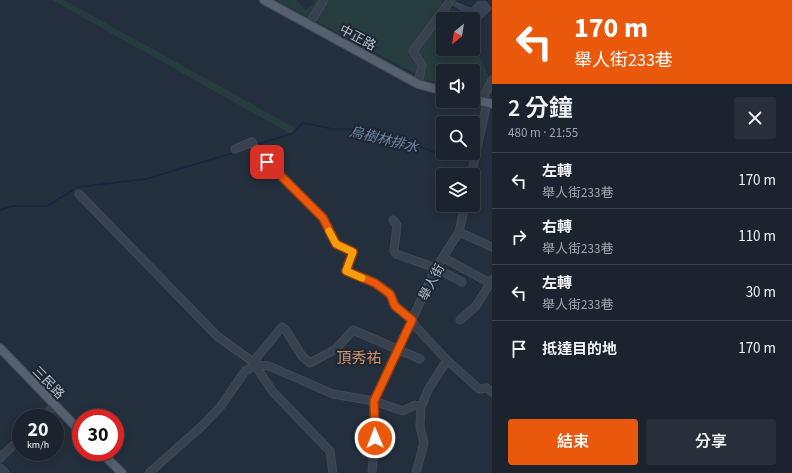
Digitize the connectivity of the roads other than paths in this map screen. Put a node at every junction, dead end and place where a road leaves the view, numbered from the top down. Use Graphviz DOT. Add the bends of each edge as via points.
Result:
graph roads {
  1 [pos="264,0"];
  2 [pos="324,0"];
  3 [pos="452,0"];
  4 [pos="309,24"];
  5 [pos="492,80"];
  6 [pos="418,84"];
  7 [pos="436,89"];
  8 [pos="483,102"];
  9 [pos="235,149"];
  10 [pos="472,168"];
  11 [pos="79,194"];
  12 [pos="463,212"];
  13 [pos="393,220"];
  14 [pos="459,232"];
  15 [pos="492,247"];
  16 [pos="444,258"];
  17 [pos="436,268"];
  18 [pos="491,281"];
  19 [pos="462,282"];
  20 [pos="412,320"];
  21 [pos="460,320"];
  22 [pos="0,348"];
  23 [pos="397,348"];
  24 [pos="420,359"];
  25 [pos="447,360"];
  26 [pos="254,363"];
  27 [pos="492,392"];
  28 [pos="374,401"];
  29 [pos="55,405"];
  30 [pos="421,407"];
  31 [pos="51,409"];
  32 [pos="72,423"];
  33 [pos="12,447"];
  34 [pos="0,458"];
  35 [pos="110,461"];
  36 [pos="0,468"];
  37 [pos="5,473"];
  38 [pos="122,473"];
  39 [pos="149,473"];
  40 [pos="333,473"];
  41 [pos="372,473"];
  42 [pos="416,473"];
  1 -- 4 [label="main road, 中正路"];
  2 -- 4 [label="street"];
  3 -- 6 [label="street" via="413,51 422,65"];
  4 -- 6 [label="main road, 中正路"];
  5 -- 8 [label="street"];
  6 -- 7 [label="main road, 中正路"];
  8 -- 10 [label="street"];
  9 -- 20 [label="street" via="252,142 256,150 323,218 336,244 353,252 346,271 375,283 390,294 395,306"];
  11 -- 26 [label="street" via="216,336"];
  12 -- 14 [label="street, 舉人街"];
  13 -- 17 [label="street" via="397,225 394,251 396,254"];
  14 -- 15 [label="street"];
  14 -- 16 [label="street, 舉人街"];
  16 -- 17 [label="street, 舉人街"];
  16 -- 18 [label="street"];
  17 -- 19 [label="street"];
  17 -- 20 [label="street, 舉人街"];
  18 -- 21 [label="street" via="476,306"];
  20 -- 23 [label="street, 舉人街"];
  20 -- 25 [label="street"];
  22 -- 29 [label="main road, 三民路"];
  23 -- 24 [label="street"];
  23 -- 26 [label="street" via="352,330 336,348 310,363 302,356 282,327"];
  23 -- 28 [label="street, 舉人街"];
  25 -- 27 [label="street" via="479,389 488,388"];
  25 -- 30 [label="street" via="429,388"];
  26 -- 28 [label="street" via="269,366 333,394"];
  26 -- 39 [label="street" via="245,371 221,406"];
  26 -- 40 [label="street" via="273,392 330,451"];
  28 -- 30 [label="street" via="403,411 415,405"];
  28 -- 41 [label="street, 舉人街" via="375,438"];
  29 -- 31 [label="street"];
  29 -- 32 [label="main road, 三民路"];
  30 -- 42 [label="street" via="420,427 424,443"];
  33 -- 34 [label="street"];
  35 -- 38 [label="main road"];
  36 -- 37 [label="street"];
}
